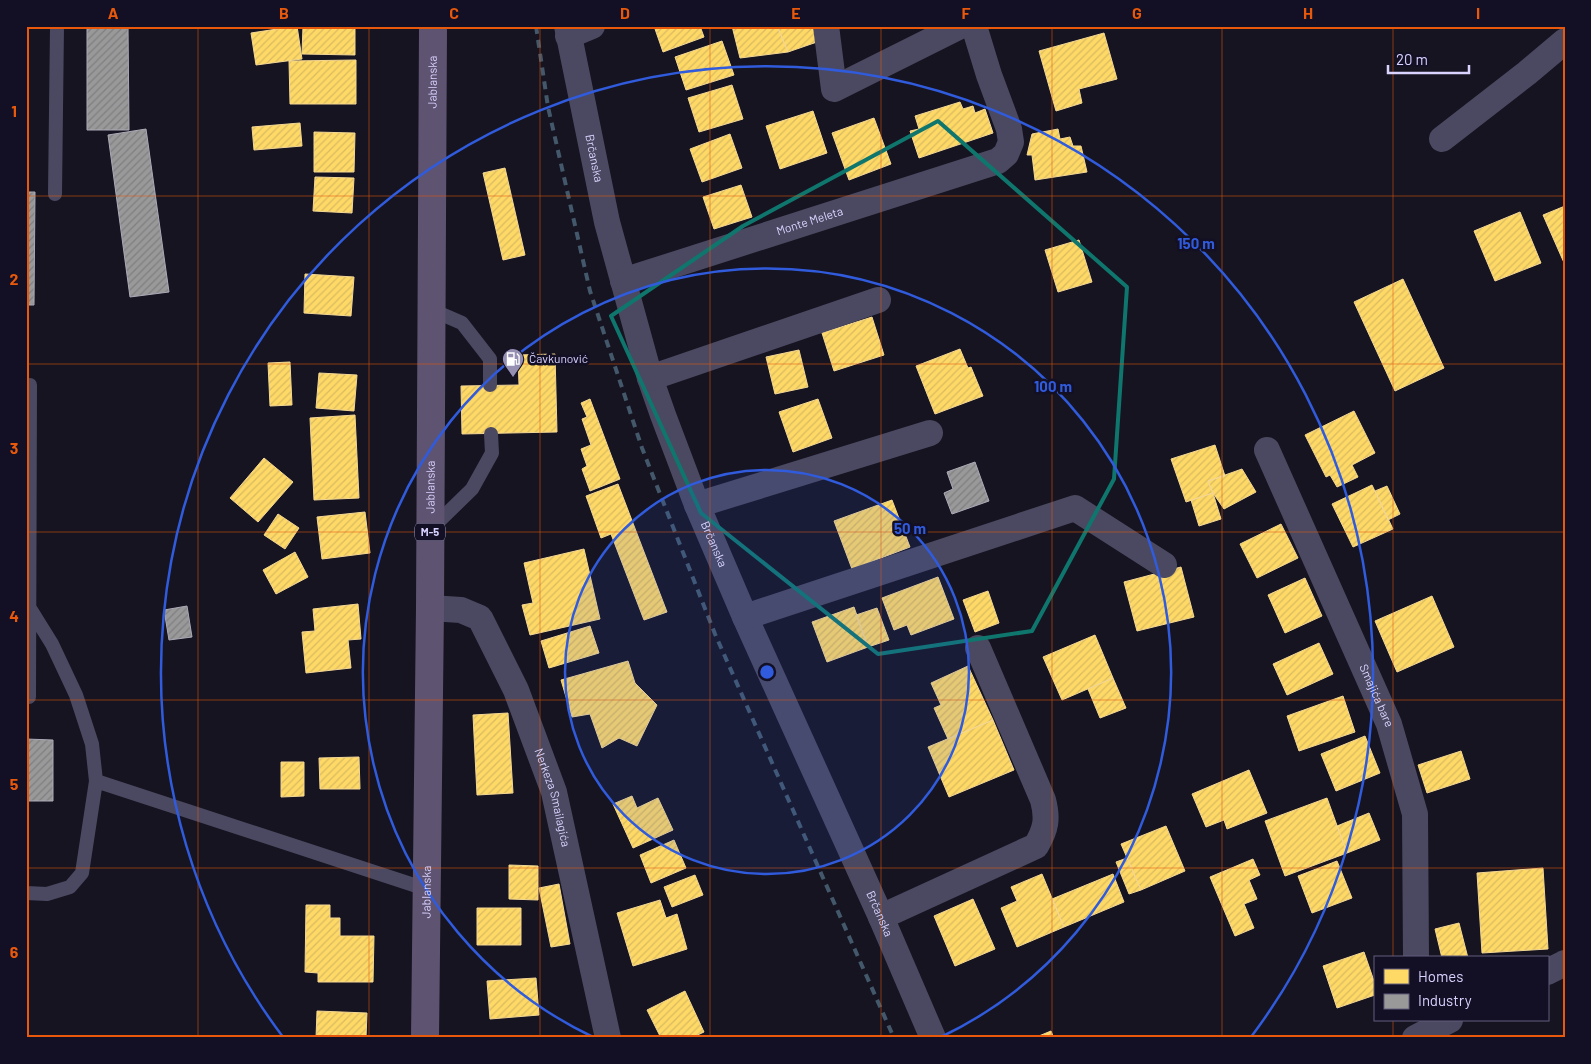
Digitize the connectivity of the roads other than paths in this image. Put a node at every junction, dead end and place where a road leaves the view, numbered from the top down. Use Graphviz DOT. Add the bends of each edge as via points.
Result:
graph roads {
  1 [pos="57,26"];
  2 [pos="433,26"];
  3 [pos="826,26"];
  4 [pos="960,26"];
  5 [pos="974,26"];
  6 [pos="576,29"];
  7 [pos="1565,40"];
  8 [pos="1442,139"];
  9 [pos="54,194"];
  10 [pos="623,281"];
  11 [pos="878,300"];
  12 [pos="432,310"];
  13 [pos="650,378"];
  14 [pos="30,385"];
  15 [pos="490,385"];
  16 [pos="930,433"];
  17 [pos="491,434"];
  18 [pos="1267,450"];
  19 [pos="697,505"];
  20 [pos="430,530"];
  21 [pos="1164,564"];
  22 [pos="29,607"];
  23 [pos="430,608"];
  24 [pos="745,617"];
  25 [pos="978,648"];
  26 [pos="29,697"];
  27 [pos="96,781"];
  28 [pos="426,889"];
  29 [pos="26,893"];
  30 [pos="881,917"];
  31 [pos="1416,956"];
  32 [pos="1565,963"];
  33 [pos="1548,972"];
  34 [pos="1416,1022"];
  35 [pos="1446,1022"];
  36 [pos="425,1038"];
  37 [pos="608,1038"];
  38 [pos="933,1038"];
  39 [pos="1416,1038"];
  1 -- 9 [label="lane"];
  2 -- 12 [label="main road, Jablanska / M-5"];
  3 -- 4 [label="street" via="834,89"];
  5 -- 10 [label="street, Monte Meleta" via="1009,128 1011,142 1006,154 998,161"];
  6 -- 10 [label="street, Brčanska" via="607,222"];
  7 -- 8 [label="street"];
  10 -- 13 [label="street, Brčanska"];
  11 -- 13 [label="street"];
  12 -- 15 [label="lane" via="462,323 490,359"];
  12 -- 20 [label="main road, Jablanska / M-5"];
  13 -- 19 [label="street, Brčanska"];
  14 -- 22 [label="lane"];
  16 -- 19 [label="street"];
  17 -- 20 [label="lane" via="492,453 472,489"];
  18 -- 31 [label="street, Smajića bare" via="1388,724 1415,814"];
  19 -- 24 [label="street, Brčanska"];
  20 -- 23 [label="main road, Jablanska / M-5"];
  21 -- 24 [label="street" via="1075,508"];
  22 -- 26 [label="lane"];
  22 -- 27 [label="lane" via="52,644 76,695 92,744"];
  23 -- 28 [label="main road, Jablanska / M-5"];
  23 -- 37 [label="street, Nerkeza Smailagića" via="461,610 480,618 516,690 554,792"];
  24 -- 30 [label="street, Brčanska"];
  25 -- 30 [label="street" via="1043,800 1046,811 1044,833 1036,846"];
  27 -- 28 [label="lane"];
  27 -- 29 [label="lane" via="82,873 70,887 47,894"];
  28 -- 36 [label="main road, Jablanska / M-5"];
  30 -- 38 [label="street, Brčanska"];
  32 -- 33 [label="street"];
  34 -- 39 [label="street"];
  35 -- 39 [label="street"];
}
